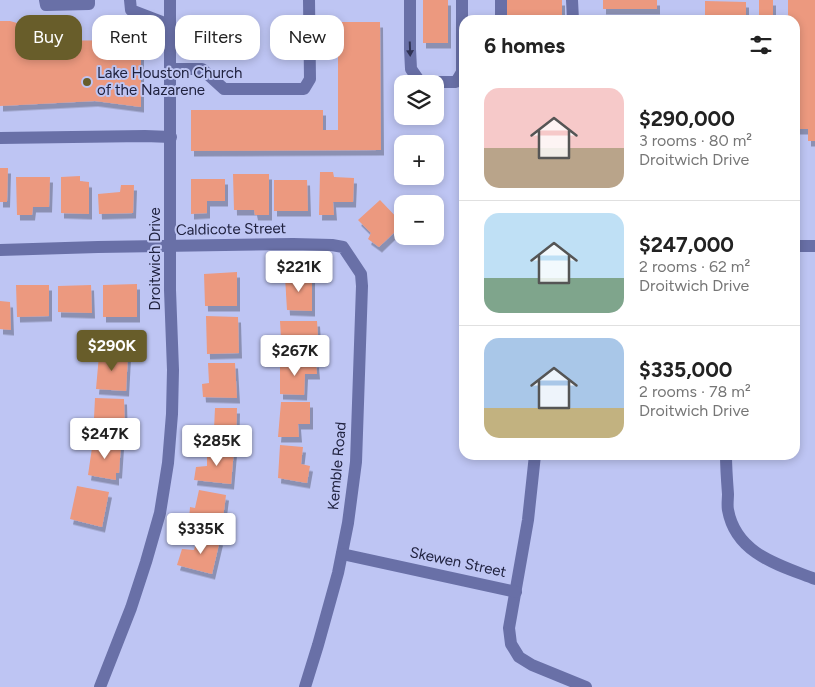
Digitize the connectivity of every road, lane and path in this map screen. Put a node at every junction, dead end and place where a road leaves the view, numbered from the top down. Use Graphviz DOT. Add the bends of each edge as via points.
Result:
graph roads {
  1 [pos="46,0"];
  2 [pos="89,0"];
  3 [pos="130,0"];
  4 [pos="170,0"];
  5 [pos="309,0"];
  6 [pos="410,0"];
  7 [pos="462,0"];
  8 [pos="501,0"];
  9 [pos="572,0"];
  10 [pos="462,15"];
  11 [pos="501,15"];
  12 [pos="573,15"];
  13 [pos="170,25"];
  14 [pos="170,69"];
  15 [pos="459,77"];
  16 [pos="0,138"];
  17 [pos="171,138"];
  18 [pos="171,246"];
  19 [pos="800,246"];
  20 [pos="815,246"];
  21 [pos="343,247"];
  22 [pos="0,250"];
  23 [pos="534,460"];
  24 [pos="726,460"];
  25 [pos="342,554"];
  26 [pos="815,579"];
  27 [pos="516,592"];
  28 [pos="100,687"];
  29 [pos="305,687"];
  30 [pos="586,687"];
  1 -- 2 [label="street" via="46,5 89,4"];
  3 -- 13 [label="street" via="130,10"];
  4 -- 13 [label="street, Droitwich Drive"];
  5 -- 14 [label="street" via="310,79 304,89 224,89 202,69"];
  6 -- 15 [label="street, one-way" via="411,69 420,82 456,82"];
  10 -- 7 [label="street, one-way"];
  8 -- 11 [label="street"];
  9 -- 12 [label="street"];
  13 -- 14 [label="street, Droitwich Drive"];
  14 -- 17 [label="street, Droitwich Drive"];
  16 -- 17 [label="street"];
  17 -- 18 [label="street, Droitwich Drive"];
  18 -- 21 [label="street, Caldicote Street" via="332,244"];
  18 -- 22 [label="street, Caldicote Street"];
  18 -- 28 [label="street, Droitwich Drive" via="173,379 165,488 131,608"];
  19 -- 20 [label="street"];
  21 -- 25 [label="street, Kemble Road" via="361,274 362,286 356,462"];
  23 -- 27 [label="street"];
  24 -- 26 [label="street" via="728,510 742,540 766,560"];
  25 -- 27 [label="street, Skewen Street"];
  25 -- 29 [label="street, Kemble Road"];
  27 -- 30 [label="street, Skewen Street" via="510,628 511,644 518,657"];
}
